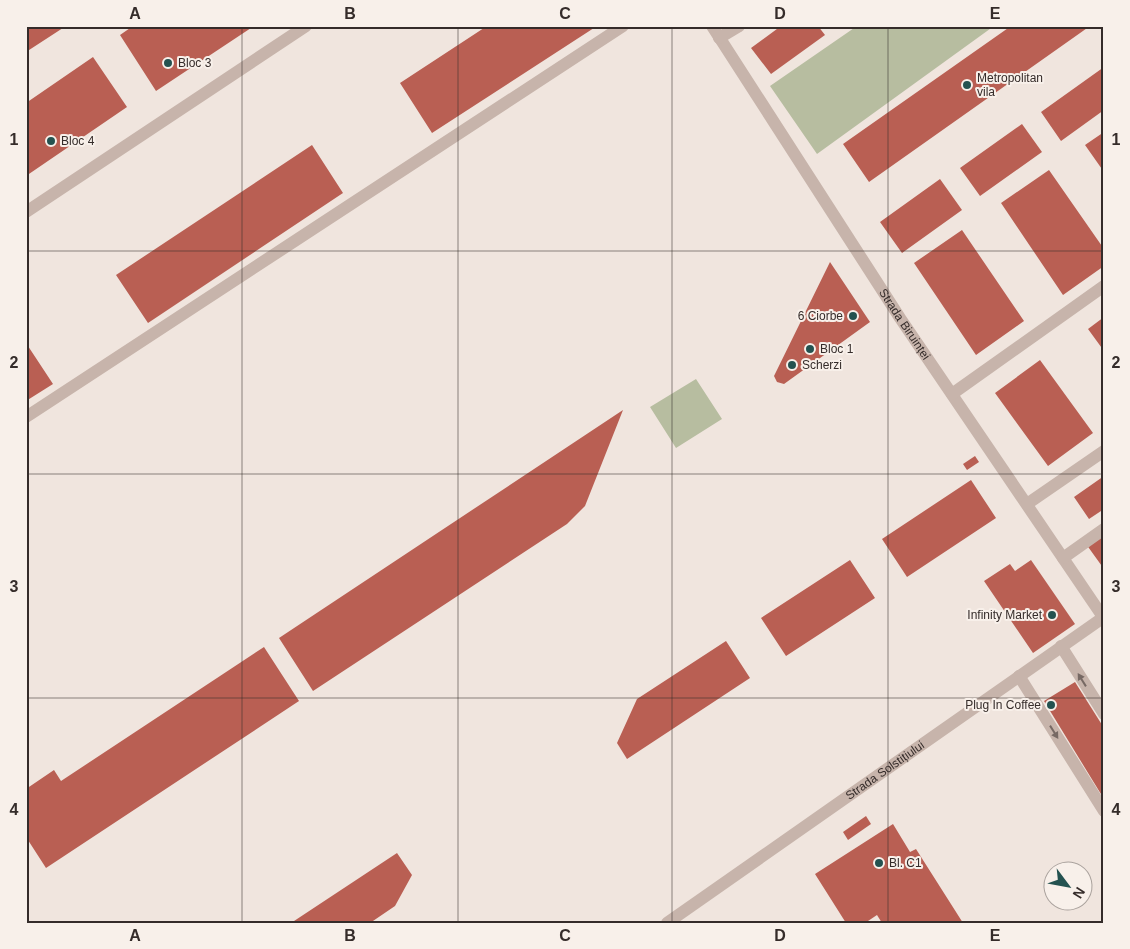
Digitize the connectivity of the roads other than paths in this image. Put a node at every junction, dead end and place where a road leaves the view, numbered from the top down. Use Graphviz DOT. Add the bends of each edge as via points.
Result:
graph roads {
  1 [pos="306,26"];
  2 [pos="622,26"];
  3 [pos="712,26"];
  4 [pos="739,26"];
  5 [pos="720,38"];
  6 [pos="26,212"];
  7 [pos="1104,286"];
  8 [pos="952,394"];
  9 [pos="26,417"];
  10 [pos="1104,451"];
  11 [pos="1026,504"];
  12 [pos="1104,529"];
  13 [pos="1062,558"];
  14 [pos="1103,617"];
  15 [pos="1061,646"];
  16 [pos="1019,676"];
  17 [pos="1104,714"];
  18 [pos="1104,811"];
  19 [pos="667,923"];
  1 -- 6 [label="street"];
  2 -- 9 [label="street"];
  3 -- 5 [label="street, Strada Biruinței"];
  4 -- 5 [label="street"];
  5 -- 8 [label="street, Strada Biruinței" via="848,239"];
  7 -- 8 [label="street"];
  8 -- 11 [label="street, Strada Biruinței"];
  10 -- 11 [label="street"];
  11 -- 13 [label="street, Strada Biruinței"];
  12 -- 13 [label="street"];
  13 -- 14 [label="street, Strada Biruinței"];
  14 -- 15 [label="street, Strada Solstițiului"];
  15 -- 16 [label="street, Strada Solstițiului"];
  17 -- 15 [label="street, one-way"];
  16 -- 18 [label="street, one-way"];
  16 -- 19 [label="street, Strada Solstițiului"];
}
